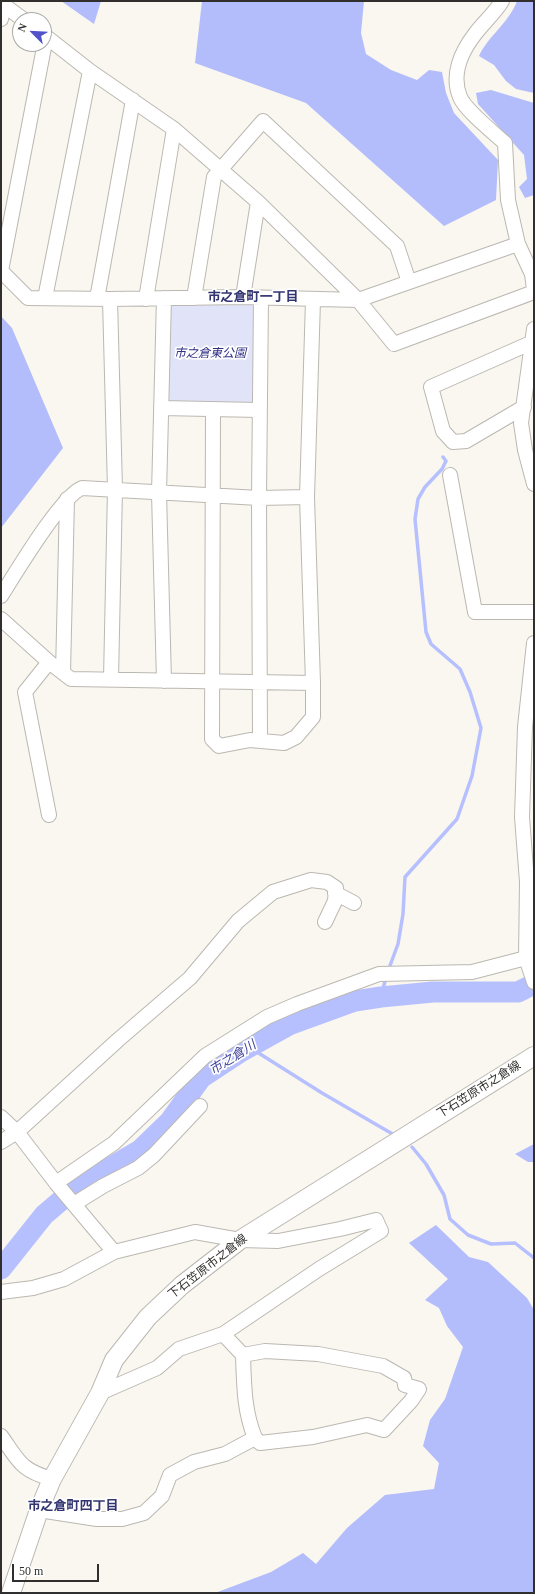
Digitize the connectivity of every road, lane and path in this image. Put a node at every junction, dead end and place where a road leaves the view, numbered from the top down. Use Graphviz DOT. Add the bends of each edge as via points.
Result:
graph roads {
  1 [pos="502,1"];
  2 [pos="2,4"];
  3 [pos="13,12"];
  4 [pos="1,19"];
  5 [pos="52,41"];
  6 [pos="42,52"];
  7 [pos="90,71"];
  8 [pos="133,100"];
  9 [pos="174,129"];
  10 [pos="221,170"];
  11 [pos="258,202"];
  12 [pos="518,244"];
  13 [pos="1,271"];
  14 [pos="409,282"];
  15 [pos="534,290"];
  16 [pos="243,297"];
  17 [pos="45,298"];
  18 [pos="146,298"];
  19 [pos="164,298"];
  20 [pos="194,298"];
  21 [pos="260,298"];
  22 [pos="104,299"];
  23 [pos="313,300"];
  24 [pos="358,300"];
  25 [pos="533,336"];
  26 [pos="524,407"];
  27 [pos="161,408"];
  28 [pos="213,409"];
  29 [pos="259,410"];
  30 [pos="450,475"];
  31 [pos="534,484"];
  32 [pos="115,489"];
  33 [pos="159,493"];
  34 [pos="213,496"];
  35 [pos="307,497"];
  36 [pos="259,498"];
  37 [pos="67,499"];
  38 [pos="1,596"];
  39 [pos="534,612"];
  40 [pos="2,624"];
  41 [pos="534,650"];
  42 [pos="49,662"];
  43 [pos="63,673"];
  44 [pos="112,679"];
  45 [pos="212,680"];
  46 [pos="164,681"];
  47 [pos="261,681"];
  48 [pos="313,683"];
  49 [pos="260,740"];
  50 [pos="49,815"];
  51 [pos="335,893"];
  52 [pos="354,903"];
  53 [pos="325,922"];
  54 [pos="526,958"];
  55 [pos="534,982"];
  56 [pos="534,1056"];
  57 [pos="200,1106"];
  58 [pos="1,1117"];
  59 [pos="17,1132"];
  60 [pos="1,1142"];
  61 [pos="56,1183"];
  62 [pos="74,1204"];
  63 [pos="240,1240"];
  64 [pos="114,1252"];
  65 [pos="1,1292"];
  66 [pos="223,1334"];
  67 [pos="243,1355"];
  68 [pos="100,1392"];
  69 [pos="1,1436"];
  70 [pos="255,1438"];
  71 [pos="52,1479"];
  72 [pos="38,1510"];
  73 [pos="11,1593"];
  1 -- 12 [label="street" via="474,35 459,60 456,81 460,98 505,143 508,200"];
  2 -- 3 [label="street"];
  2 -- 4 [label="street"];
  5 -- 7 [label="street"];
  6 -- 13 [label="street"];
  7 -- 8 [label="street"];
  7 -- 17 [label="street"];
  8 -- 9 [label="street"];
  8 -- 22 [label="street"];
  9 -- 10 [label="street"];
  9 -- 18 [label="street"];
  10 -- 11 [label="street"];
  10 -- 14 [label="street" via="263,121 397,246"];
  10 -- 20 [label="street" via="214,177"];
  11 -- 16 [label="street"];
  11 -- 24 [label="street"];
  12 -- 14 [label="street"];
  12 -- 15 [label="street" via="532,274"];
  13 -- 17 [label="street" via="28,298"];
  14 -- 24 [label="street"];
  15 -- 24 [label="street" via="394,344"];
  16 -- 20 [label="street"];
  16 -- 21 [label="street"];
  17 -- 22 [label="street"];
  18 -- 19 [label="street"];
  18 -- 22 [label="street"];
  19 -- 20 [label="street"];
  19 -- 27 [label="street"];
  21 -- 23 [label="street"];
  21 -- 29 [label="street"];
  22 -- 32 [label="street"];
  23 -- 24 [label="street"];
  23 -- 35 [label="street"];
  25 -- 26 [label="street"];
  25 -- 26 [label="street" via="431,387 443,431 453,442 466,441"];
  26 -- 31 [label="street" via="521,424"];
  27 -- 28 [label="street"];
  27 -- 33 [label="street"];
  28 -- 29 [label="street"];
  28 -- 34 [label="street"];
  29 -- 36 [label="street"];
  30 -- 39 [label="street" via="475,612"];
  32 -- 33 [label="street"];
  32 -- 37 [label="street" via="82,488 75,490"];
  32 -- 44 [label="street"];
  33 -- 34 [label="street"];
  33 -- 46 [label="street"];
  34 -- 36 [label="street"];
  34 -- 45 [label="street"];
  35 -- 36 [label="street"];
  35 -- 48 [label="street"];
  36 -- 47 [label="street"];
  37 -- 38 [label="street"];
  37 -- 43 [label="street"];
  40 -- 42 [label="street"];
  41 -- 54 [label="street" via="525,727 522,817 527,882"];
  42 -- 43 [label="street"];
  42 -- 50 [label="street" via="25,692"];
  43 -- 44 [label="street" via="71,679"];
  44 -- 46 [label="street"];
  45 -- 46 [label="street"];
  45 -- 47 [label="street"];
  45 -- 49 [label="street" via="212,739 219,746"];
  47 -- 48 [label="street"];
  47 -- 49 [label="street"];
  48 -- 49 [label="street" via="313,717 296,737 284,743"];
  51 -- 52 [label="street"];
  51 -- 53 [label="street"];
  51 -- 59 [label="street" via="336,888 327,882 311,880 273,892 238,921 190,978"];
  54 -- 55 [label="street"];
  54 -- 61 [label="street" via="472,972 379,974 267,1016 205,1056 114,1143"];
  56 -- 63 [label="main road, 下石笠原市之倉線"];
  57 -- 62 [label="street" via="154,1155 138,1168"];
  58 -- 59 [label="street"];
  59 -- 60 [label="street"];
  59 -- 61 [label="street"];
  61 -- 62 [label="street"];
  62 -- 64 [label="street"];
  63 -- 64 [label="street" via="195,1232"];
  63 -- 66 [label="street" via="278,1241 376,1220 381,1230"];
  63 -- 68 [label="main road, 下石笠原市之倉線" via="182,1285 148,1317 114,1360"];
  64 -- 65 [label="street" via="64,1279 34,1288"];
  66 -- 67 [label="street"];
  66 -- 68 [label="street" via="179,1349 158,1368"];
  67 -- 70 [label="street" via="247,1419"];
  67 -- 70 [label="street" via="265,1351 318,1354 368,1363 383,1366 404,1378 406,1385 419,1389 384,1430 367,1425 313,1437 260,1443"];
  68 -- 71 [label="main road, 下石笠原市之倉線"];
  69 -- 71 [label="street" via="20,1465"];
  70 -- 72 [label="street" via="225,1454 194,1462 170,1475 162,1496 144,1513 122,1519 97,1519"];
  71 -- 72 [label="main road, 下石笠原市之倉線"];
  72 -- 73 [label="main road, 下石笠原市之倉線"];
}
